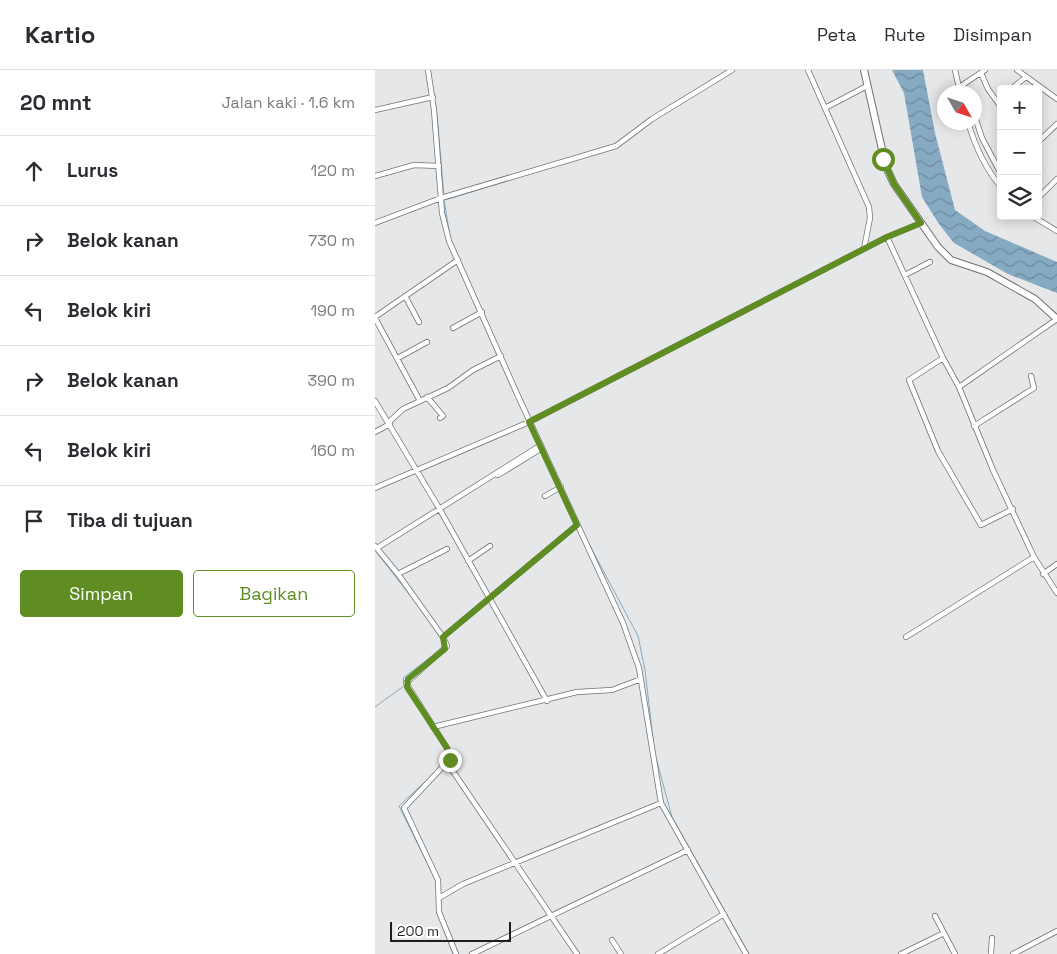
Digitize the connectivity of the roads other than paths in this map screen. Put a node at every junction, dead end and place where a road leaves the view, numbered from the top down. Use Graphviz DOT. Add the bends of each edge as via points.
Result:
graph roads {
  1 [pos="427,70"];
  2 [pos="732,70"];
  3 [pos="814,70"];
  4 [pos="864,70"];
  5 [pos="955,70"];
  6 [pos="1017,70"];
  7 [pos="808,71"];
  8 [pos="983,71"];
  9 [pos="1026,77"];
  10 [pos="958,85"];
  11 [pos="963,85"];
  12 [pos="1016,85"];
  13 [pos="867,86"];
  14 [pos="997,96"];
  15 [pos="433,97"];
  16 [pos="1057,99"];
  17 [pos="825,108"];
  18 [pos="375,110"];
  19 [pos="1057,124"];
  20 [pos="970,130"];
  21 [pos="979,130"];
  22 [pos="1042,138"];
  23 [pos="439,166"];
  24 [pos="1000,175"];
  25 [pos="375,176"];
  26 [pos="1057,179"];
  27 [pos="997,182"];
  28 [pos="1042,194"];
  29 [pos="443,197"];
  30 [pos="1039,220"];
  31 [pos="375,222"];
  32 [pos="921,223"];
  33 [pos="1057,230"];
  34 [pos="887,237"];
  35 [pos="864,249"];
  36 [pos="458,260"];
  37 [pos="930,262"];
  38 [pos="905,275"];
  39 [pos="405,296"];
  40 [pos="482,312"];
  41 [pos="375,317"];
  42 [pos="1057,319"];
  43 [pos="419,322"];
  44 [pos="453,328"];
  45 [pos="427,342"];
  46 [pos="501,356"];
  47 [pos="398,358"];
  48 [pos="943,358"];
  49 [pos="1031,376"];
  50 [pos="959,387"];
  51 [pos="427,396"];
  52 [pos="420,400"];
  53 [pos="375,401"];
  54 [pos="440,418"];
  55 [pos="533,419"];
  56 [pos="389,423"];
  57 [pos="974,426"];
  58 [pos="375,432"];
  59 [pos="541,447"];
  60 [pos="416,469"];
  61 [pos="375,488"];
  62 [pos="561,488"];
  63 [pos="545,496"];
  64 [pos="1013,508"];
  65 [pos="439,509"];
  66 [pos="577,525"];
  67 [pos="490,546"];
  68 [pos="377,548"];
  69 [pos="447,549"];
  70 [pos="1034,557"];
  71 [pos="468,560"];
  72 [pos="1057,564"];
  73 [pos="398,574"];
  74 [pos="1043,574"];
  75 [pos="1057,592"];
  76 [pos="489,600"];
  77 [pos="906,636"];
  78 [pos="443,637"];
  79 [pos="641,679"];
  80 [pos="547,701"];
  81 [pos="433,727"];
  82 [pos="448,764"];
  83 [pos="661,802"];
  84 [pos="688,850"];
  85 [pos="515,863"];
  86 [pos="439,898"];
  87 [pos="723,914"];
  88 [pos="551,916"];
  89 [pos="935,916"];
  90 [pos="1057,931"];
  91 [pos="944,933"];
  92 [pos="992,938"];
  93 [pos="612,940"];
  94 [pos="456,954"];
  95 [pos="472,954"];
  96 [pos="577,954"];
  97 [pos="621,954"];
  98 [pos="659,954"];
  99 [pos="746,954"];
  100 [pos="901,954"];
  101 [pos="955,954"];
  102 [pos="991,954"];
  103 [pos="1013,954"];
  1 -- 15 [label="street"];
  2 -- 29 [label="street" via="652,119 616,146"];
  3 -- 7 [label="street"];
  4 -- 13 [label="street"];
  5 -- 10 [label="street"];
  6 -- 9 [label="street"];
  7 -- 17 [label="street"];
  8 -- 11 [label="street"];
  8 -- 14 [label="street" via="989,90"];
  9 -- 12 [label="street"];
  9 -- 16 [label="street"];
  13 -- 17 [label="street"];
  13 -- 32 [label="street" via="886,167"];
  15 -- 18 [label="street"];
  15 -- 23 [label="street"];
  17 -- 35 [label="street" via="869,207"];
  19 -- 22 [label="street"];
  20 -- 27 [label="street" via="990,174"];
  21 -- 24 [label="street"];
  23 -- 25 [label="street" via="414,165"];
  23 -- 29 [label="street"];
  26 -- 28 [label="street"];
  29 -- 31 [label="street"];
  29 -- 36 [label="street" via="449,241"];
  30 -- 33 [label="street"];
  32 -- 34 [label="street"];
  32 -- 42 [label="street" via="947,258 999,278 1035,299"];
  34 -- 35 [label="street"];
  34 -- 38 [label="street"];
  35 -- 55 [label="street"];
  36 -- 39 [label="street"];
  36 -- 40 [label="street"];
  37 -- 38 [label="street"];
  38 -- 48 [label="street"];
  39 -- 41 [label="street"];
  39 -- 43 [label="street"];
  40 -- 44 [label="street"];
  40 -- 46 [label="street"];
  41 -- 47 [label="street"];
  42 -- 50 [label="street"];
  45 -- 47 [label="street"];
  46 -- 51 [label="street" via="448,388"];
  46 -- 55 [label="street"];
  47 -- 52 [label="street"];
  48 -- 50 [label="street"];
  48 -- 64 [label="street" via="909,380 938,451 981,524"];
  49 -- 57 [label="street" via="1034,388"];
  50 -- 57 [label="street"];
  51 -- 52 [label="street"];
  51 -- 54 [label="street" via="443,416"];
  52 -- 56 [label="street"];
  53 -- 56 [label="street"];
  55 -- 59 [label="street"];
  55 -- 60 [label="street"];
  56 -- 58 [label="street"];
  56 -- 60 [label="street"];
  57 -- 64 [label="street"];
  59 -- 62 [label="street"];
  59 -- 65 [label="street"];
  60 -- 61 [label="street"];
  60 -- 65 [label="street"];
  62 -- 63 [label="street"];
  62 -- 66 [label="street"];
  64 -- 70 [label="street"];
  65 -- 68 [label="street"];
  65 -- 71 [label="street"];
  66 -- 76 [label="street"];
  66 -- 79 [label="street" via="623,623"];
  67 -- 71 [label="street"];
  68 -- 73 [label="street"];
  69 -- 73 [label="street"];
  70 -- 74 [label="street"];
  70 -- 77 [label="street"];
  71 -- 76 [label="street"];
  72 -- 74 [label="street"];
  73 -- 78 [label="street"];
  74 -- 75 [label="street"];
  76 -- 78 [label="street"];
  76 -- 80 [label="street"];
  78 -- 81 [label="street" via="445,649 406,683"];
  79 -- 80 [label="street" via="612,690 577,692"];
  79 -- 83 [label="street"];
  80 -- 81 [label="street"];
  81 -- 82 [label="street" via="450,755"];
  82 -- 85 [label="street"];
  82 -- 86 [label="street" via="404,808 438,880"];
  83 -- 84 [label="street"];
  83 -- 85 [label="street"];
  84 -- 87 [label="street"];
  84 -- 88 [label="street"];
  85 -- 86 [label="street" via="463,884"];
  85 -- 88 [label="street"];
  86 -- 94 [label="street" via="439,912"];
  87 -- 98 [label="street"];
  87 -- 99 [label="street"];
  88 -- 95 [label="street"];
  88 -- 96 [label="street"];
  89 -- 91 [label="street"];
  90 -- 103 [label="street"];
  91 -- 100 [label="street"];
  91 -- 101 [label="street"];
  92 -- 102 [label="street"];
  93 -- 97 [label="street"];
}
